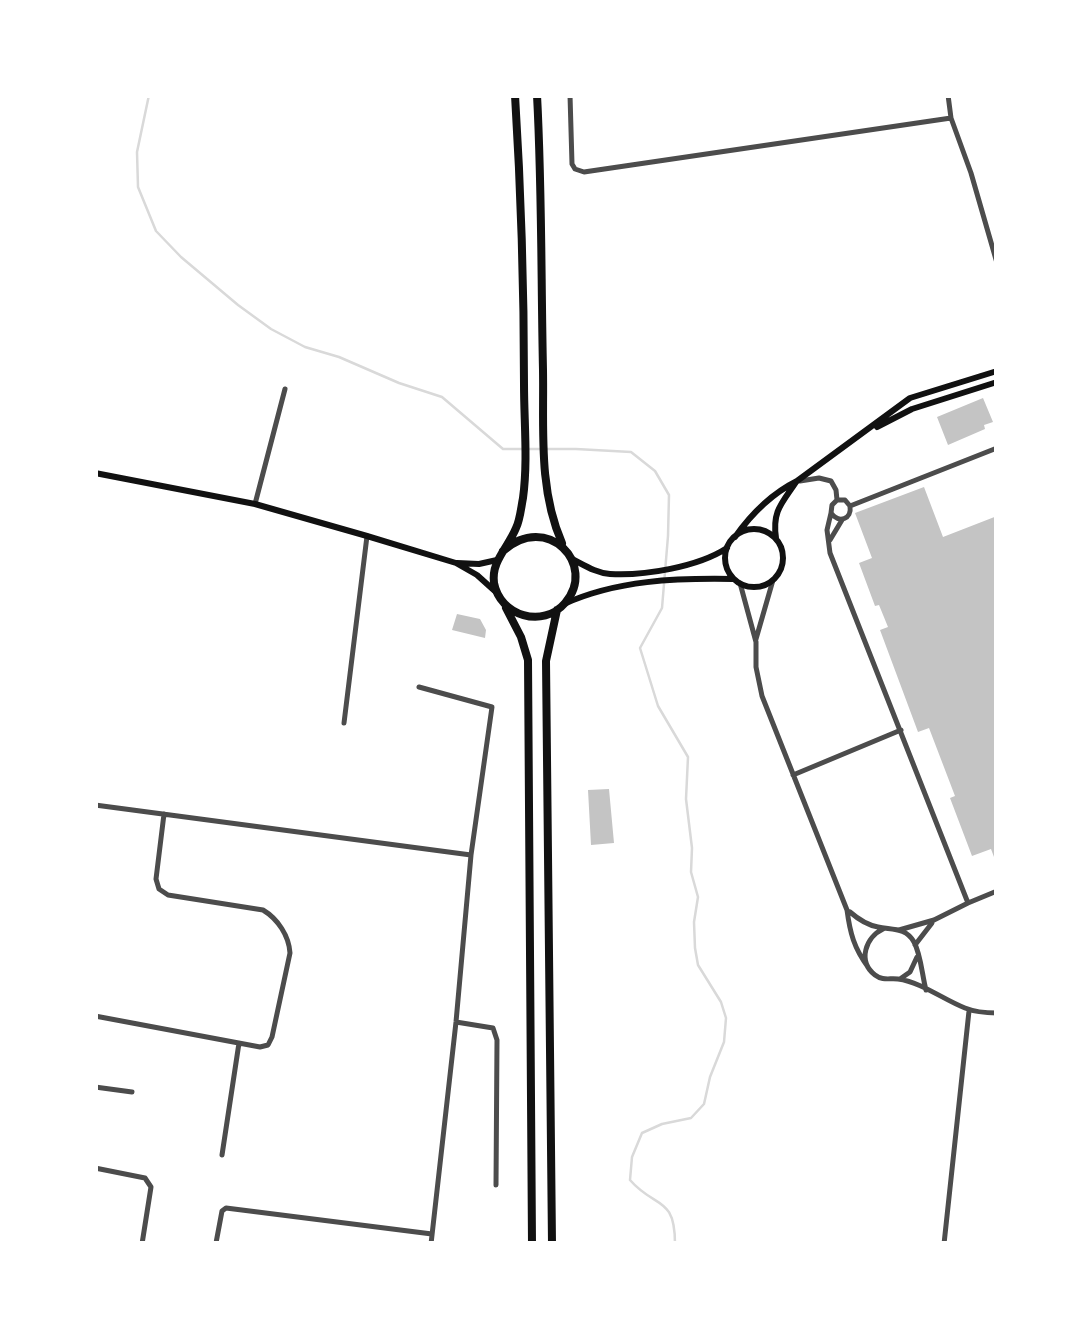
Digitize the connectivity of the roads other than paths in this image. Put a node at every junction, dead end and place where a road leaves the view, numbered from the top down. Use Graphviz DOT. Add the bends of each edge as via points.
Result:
graph roads {
  1 [pos="516,95"];
  2 [pos="536,95"];
  3 [pos="570,95"];
  4 [pos="948,95"];
  5 [pos="950,118"];
  6 [pos="997,262"];
  7 [pos="993,372"];
  8 [pos="996,385"];
  9 [pos="285,390"];
  10 [pos="910,398"];
  11 [pos="908,411"];
  12 [pos="862,434"];
  13 [pos="997,448"];
  14 [pos="95,472"];
  15 [pos="797,481"];
  16 [pos="837,500"];
  17 [pos="256,504"];
  18 [pos="850,506"];
  19 [pos="831,513"];
  20 [pos="842,520"];
  21 [pos="368,536"];
  22 [pos="735,536"];
  23 [pos="776,538"];
  24 [pos="828,542"];
  25 [pos="728,547"];
  26 [pos="564,549"];
  27 [pos="503,550"];
  28 [pos="571,558"];
  29 [pos="497,560"];
  30 [pos="456,563"];
  31 [pos="773,580"];
  32 [pos="737,581"];
  33 [pos="497,594"];
  34 [pos="504,604"];
  35 [pos="561,607"];
  36 [pos="756,642"];
  37 [pos="420,686"];
  38 [pos="344,724"];
  39 [pos="901,730"];
  40 [pos="793,775"];
  41 [pos="95,805"];
  42 [pos="164,814"];
  43 [pos="472,855"];
  44 [pos="997,891"];
  45 [pos="968,903"];
  46 [pos="847,910"];
  47 [pos="934,920"];
  48 [pos="883,929"];
  49 [pos="900,930"];
  50 [pos="916,945"];
  51 [pos="917,954"];
  52 [pos="868,967"];
  53 [pos="898,980"];
  54 [pos="926,990"];
  55 [pos="969,1010"];
  56 [pos="997,1014"];
  57 [pos="95,1016"];
  58 [pos="456,1022"];
  59 [pos="238,1043"];
  60 [pos="95,1086"];
  61 [pos="132,1092"];
  62 [pos="222,1156"];
  63 [pos="95,1168"];
  64 [pos="496,1185"];
  65 [pos="432,1234"];
  66 [pos="216,1243"];
  67 [pos="142,1244"];
  68 [pos="431,1244"];
  69 [pos="532,1244"];
  70 [pos="552,1244"];
  71 [pos="944,1244"];
  1 -- 27 [label="highway" via="523,498"];
  2 -- 26 [label="highway" via="544,459 548,504"];
  3 -- 5 [label="street" via="572,164 584,172"];
  4 -- 5 [label="street"];
  5 -- 6 [label="street"];
  7 -- 8 [label="street"];
  7 -- 10 [label="main road"];
  8 -- 11 [label="main road"];
  9 -- 17 [label="street"];
  10 -- 11 [label="main road"];
  10 -- 12 [label="main road"];
  11 -- 12 [label="main road"];
  12 -- 15 [label="main road"];
  13 -- 18 [label="street"];
  14 -- 17 [label="main road"];
  15 -- 16 [label="street" via="830,481"];
  15 -- 22 [label="main road" via="778,491"];
  15 -- 23 [label="main road" via="776,512"];
  16 -- 18 [label="street"];
  16 -- 19 [label="street"];
  17 -- 21 [label="main road"];
  18 -- 20 [label="street"];
  19 -- 20 [label="street"];
  19 -- 24 [label="street"];
  20 -- 24 [label="street"];
  21 -- 30 [label="main road"];
  21 -- 38 [label="street"];
  22 -- 23 [label="main road" via="760,530"];
  22 -- 25 [label="main road"];
  23 -- 31 [label="main road" via="783,555"];
  24 -- 39 [label="street"];
  25 -- 28 [label="main road" via="700,562 649,572 608,574"];
  25 -- 32 [label="main road" via="728,569"];
  26 -- 27 [label="highway" via="533,536"];
  26 -- 28 [label="highway"];
  27 -- 29 [label="highway"];
  28 -- 35 [label="highway" via="574,582"];
  29 -- 30 [label="main road"];
  29 -- 33 [label="highway"];
  30 -- 33 [label="main road"];
  31 -- 32 [label="main road" via="752,587"];
  31 -- 36 [label="street"];
  32 -- 35 [label="main road" via="700,577 637,584 586,594"];
  32 -- 36 [label="street"];
  33 -- 34 [label="highway"];
  34 -- 35 [label="highway" via="530,617"];
  34 -- 69 [label="highway" via="528,660"];
  35 -- 70 [label="highway" via="546,661"];
  36 -- 40 [label="street" via="762,696"];
  37 -- 43 [label="street" via="492,707"];
  39 -- 40 [label="street"];
  39 -- 45 [label="street"];
  40 -- 46 [label="street"];
  41 -- 42 [label="street"];
  42 -- 43 [label="street"];
  42 -- 59 [label="street" via="159,889 263,910 290,942 268,1045"];
  43 -- 58 [label="street"];
  44 -- 45 [label="street"];
  45 -- 47 [label="street"];
  46 -- 48 [label="street"];
  46 -- 52 [label="street" via="851,938"];
  47 -- 49 [label="street"];
  47 -- 50 [label="street"];
  48 -- 49 [label="street"];
  48 -- 52 [label="street" via="868,940"];
  49 -- 50 [label="street"];
  50 -- 51 [label="street"];
  51 -- 53 [label="street"];
  51 -- 54 [label="street"];
  52 -- 53 [label="street" via="880,978"];
  53 -- 54 [label="street"];
  54 -- 55 [label="street"];
  55 -- 56 [label="street"];
  55 -- 71 [label="street"];
  57 -- 59 [label="street"];
  58 -- 64 [label="street" via="492,1028 497,1040"];
  58 -- 65 [label="street"];
  59 -- 62 [label="street"];
  60 -- 61 [label="street"];
  63 -- 67 [label="street" via="150,1182"];
  65 -- 66 [label="street" via="226,1208"];
  65 -- 68 [label="street"];
}
